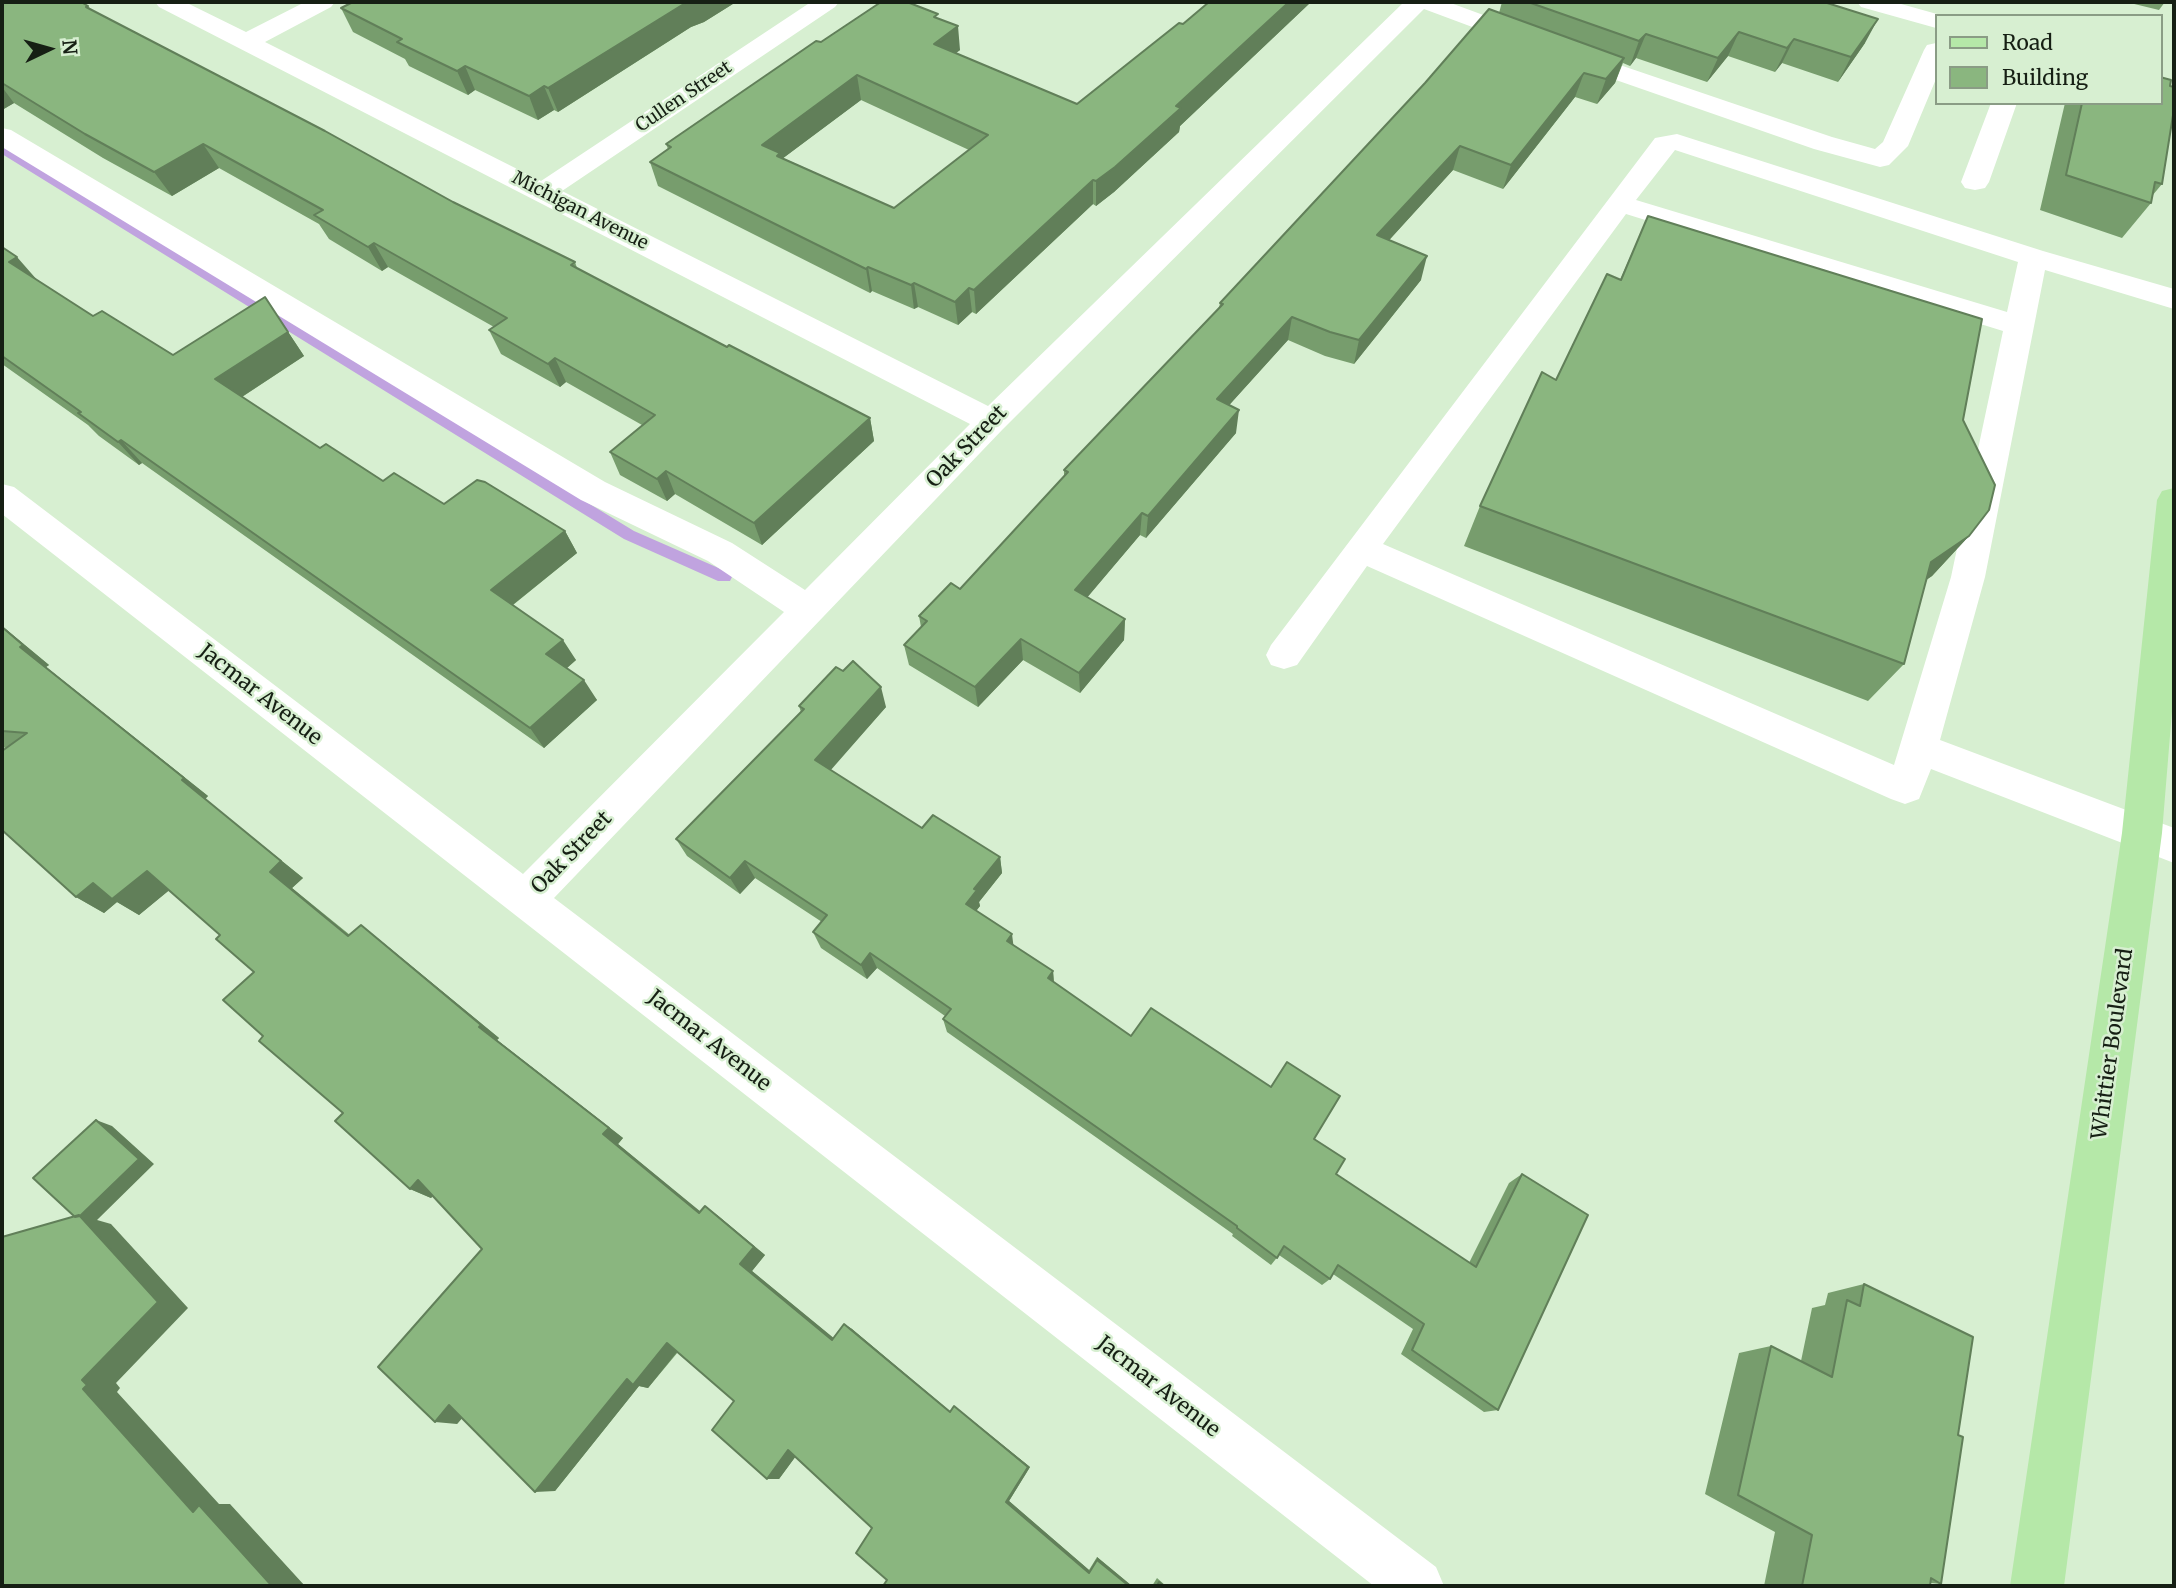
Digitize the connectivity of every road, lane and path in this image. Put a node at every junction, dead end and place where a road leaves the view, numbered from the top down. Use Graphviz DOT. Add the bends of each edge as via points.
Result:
graph roads {
  1 [pos="167,2"];
  2 [pos="323,2"];
  3 [pos="827,2"];
  4 [pos="1418,2"];
  5 [pos="1427,2"];
  6 [pos="1869,2"];
  7 [pos="1934,20"];
  8 [pos="246,42"];
  9 [pos="1934,55"];
  10 [pos="2003,105"];
  11 [pos="2,136"];
  12 [pos="1975,182"];
  13 [pos="542,192"];
  14 [pos="1621,204"];
  15 [pos="2033,257"];
  16 [pos="2174,299"];
  17 [pos="2020,326"];
  18 [pos="992,421"];
  19 [pos="2,496"];
  20 [pos="2174,500"];
  21 [pos="1361,548"];
  22 [pos="808,610"];
  23 [pos="1284,655"];
  24 [pos="1919,748"];
  25 [pos="2158,840"];
  26 [pos="526,900"];
  27 [pos="1417,1586"];
  28 [pos="2037,1586"];
  1 -- 8 [label="street, Michigan Avenue"];
  2 -- 8 [label="street"];
  3 -- 13 [label="street, Cullen Street"];
  4 -- 18 [label="street, Oak Street"];
  5 -- 9 [label="street" via="1628,76 1880,159 1895,146"];
  6 -- 7 [label="street"];
  8 -- 13 [label="street, Michigan Avenue"];
  10 -- 12 [label="street"];
  11 -- 22 [label="street" via="593,491 720,552"];
  13 -- 18 [label="street, Michigan Avenue"];
  14 -- 15 [label="street" via="1664,144 1677,142"];
  14 -- 17 [label="street"];
  14 -- 21 [label="street"];
  15 -- 16 [label="street"];
  15 -- 17 [label="street"];
  17 -- 24 [label="street" via="1968,577"];
  18 -- 22 [label="street, Oak Street"];
  19 -- 26 [label="street, Jacmar Avenue"];
  20 -- 25 [label="main road, Whittier Boulevard"];
  21 -- 23 [label="street"];
  21 -- 24 [label="street" via="1905,787"];
  22 -- 26 [label="street, Oak Street"];
  24 -- 25 [label="street"];
  25 -- 28 [label="main road, Whittier Boulevard"];
  26 -- 27 [label="street, Jacmar Avenue"];
}
